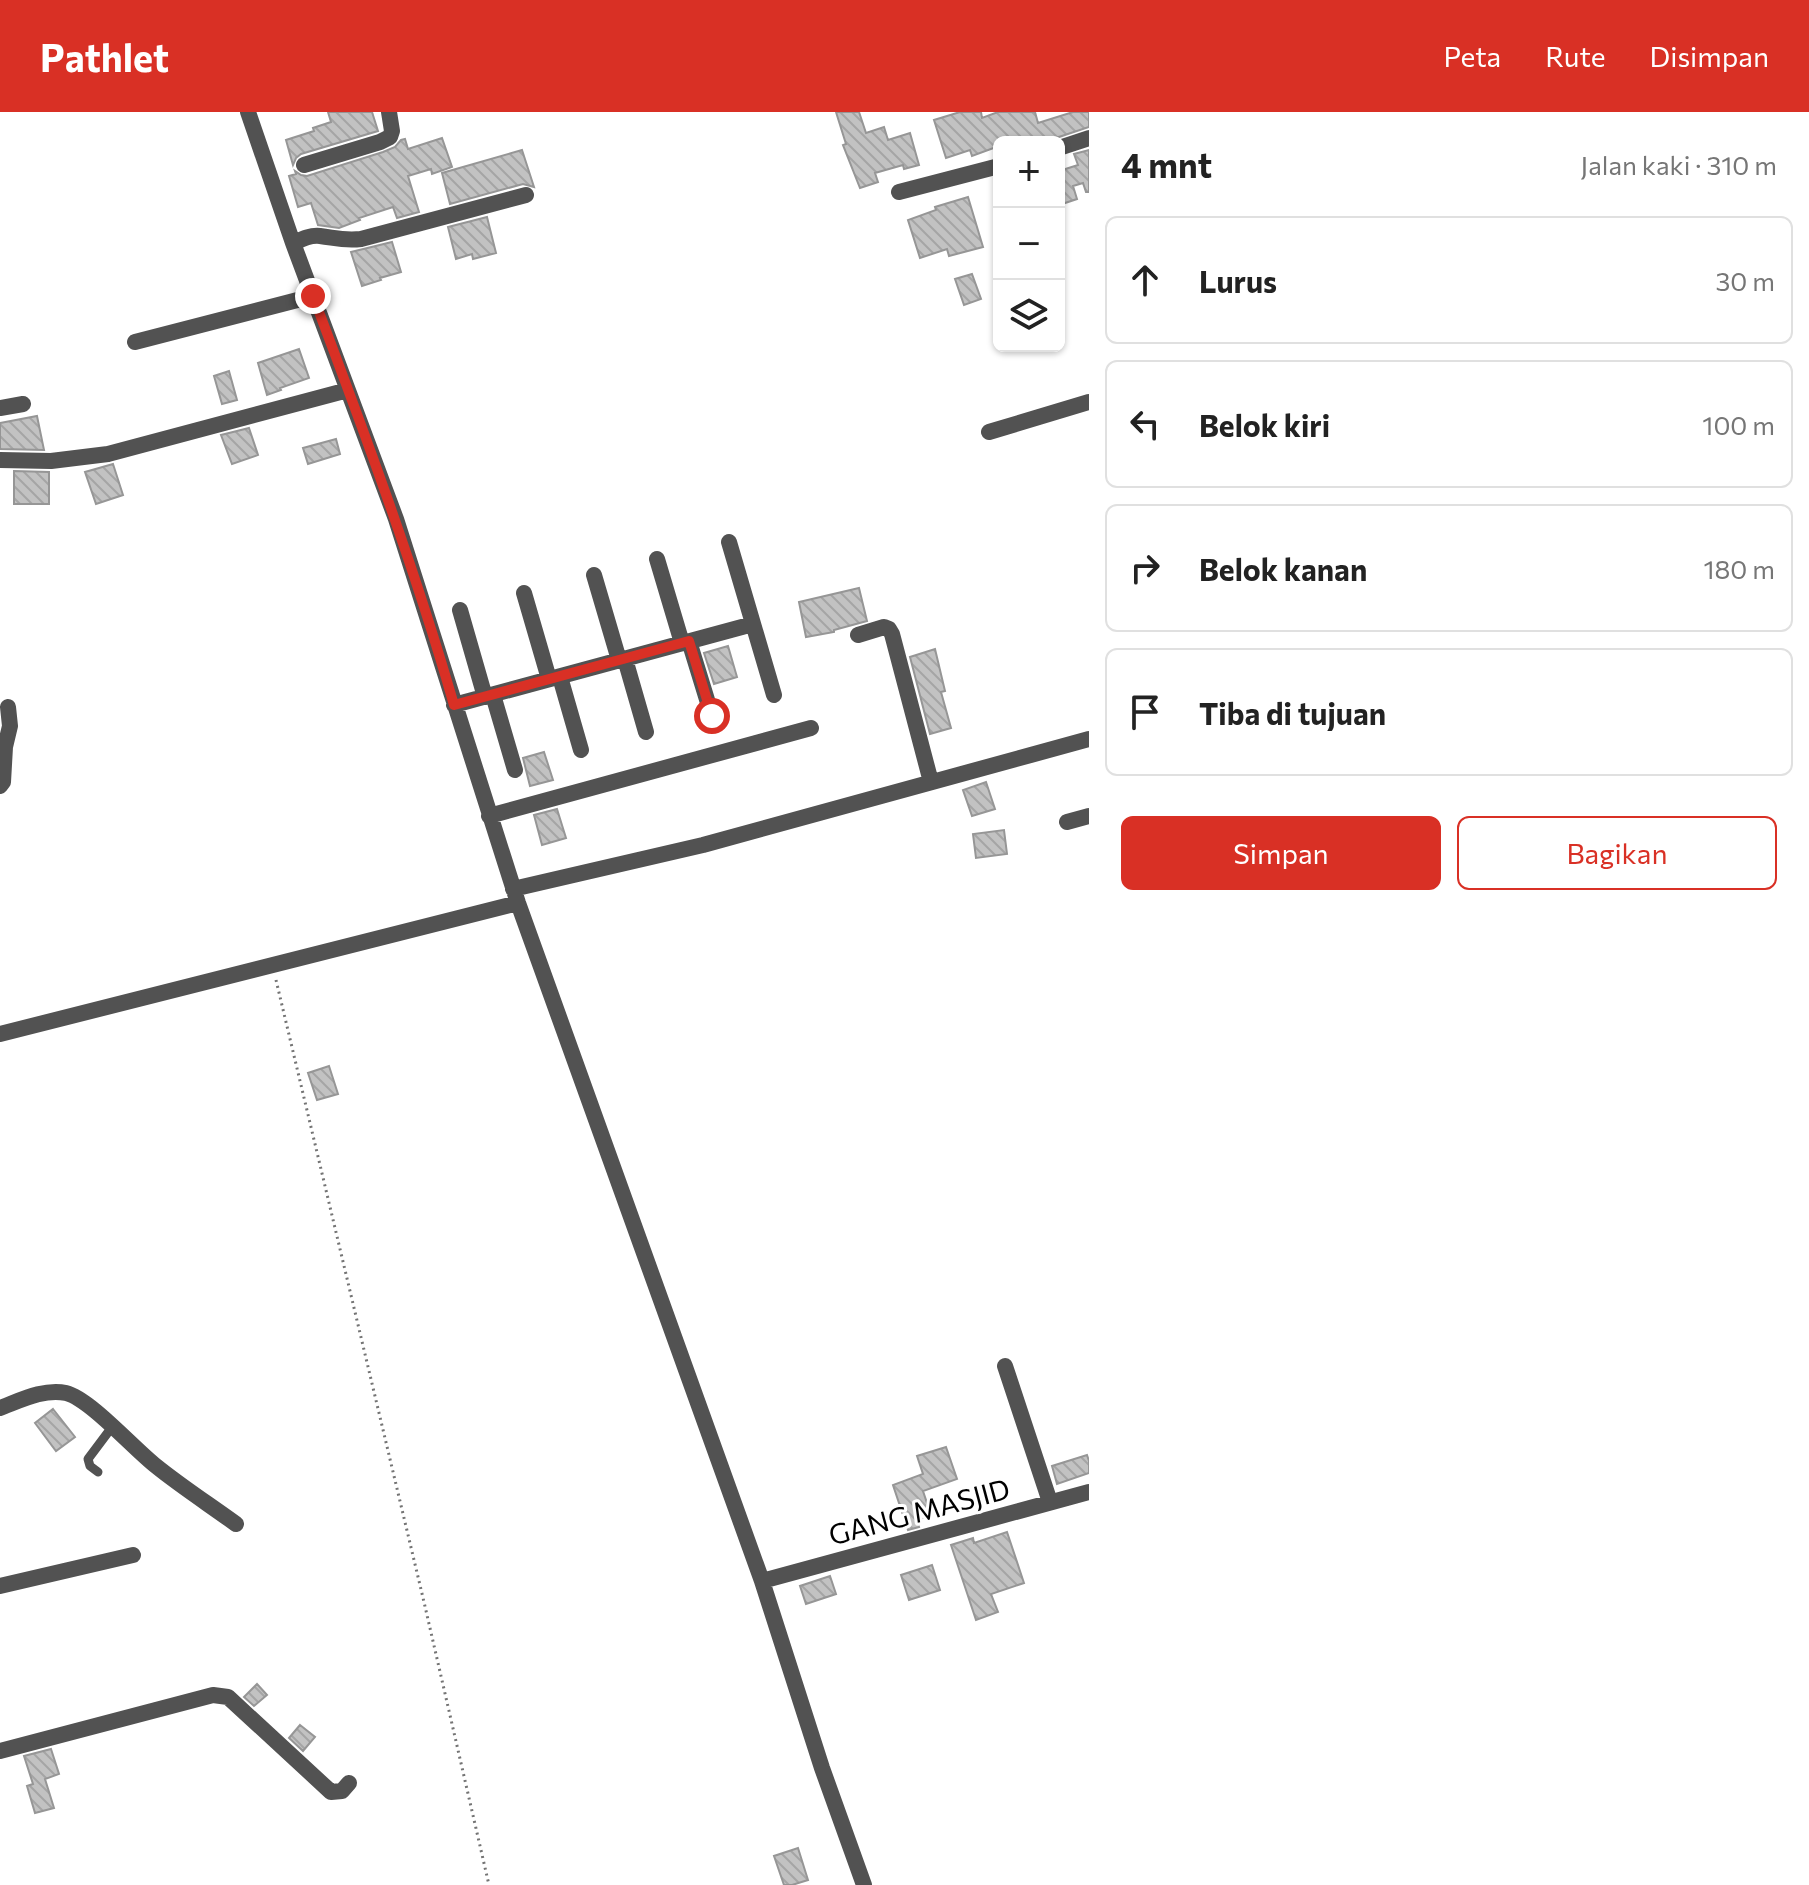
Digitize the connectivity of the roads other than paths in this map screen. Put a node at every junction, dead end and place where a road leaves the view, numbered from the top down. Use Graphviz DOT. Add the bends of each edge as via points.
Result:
graph roads {
  1 [pos="248,112"];
  2 [pos="389,112"];
  3 [pos="1089,138"];
  4 [pos="1065,146"];
  5 [pos="304,165"];
  6 [pos="993,168"];
  7 [pos="899,192"];
  8 [pos="526,195"];
  9 [pos="293,243"];
  10 [pos="313,296"];
  11 [pos="135,342"];
  12 [pos="348,390"];
  13 [pos="1089,402"];
  14 [pos="23,404"];
  15 [pos="0,408"];
  16 [pos="989,432"];
  17 [pos="0,460"];
  18 [pos="729,542"];
  19 [pos="657,559"];
  20 [pos="594,575"];
  21 [pos="524,593"];
  22 [pos="460,610"];
  23 [pos="753,624"];
  24 [pos="858,635"];
  25 [pos="686,642"];
  26 [pos="622,660"];
  27 [pos="554,678"];
  28 [pos="774,695"];
  29 [pos="489,696"];
  30 [pos="454,705"];
  31 [pos="8,707"];
  32 [pos="712,716"];
  33 [pos="811,728"];
  34 [pos="646,732"];
  35 [pos="3,737"];
  36 [pos="1089,739"];
  37 [pos="581,750"];
  38 [pos="515,770"];
  39 [pos="931,782"];
  40 [pos="0,786"];
  41 [pos="489,816"];
  42 [pos="1089,816"];
  43 [pos="1067,822"];
  44 [pos="516,896"];
  45 [pos="0,1034"];
  46 [pos="1005,1366"];
  47 [pos="0,1408"];
  48 [pos="112,1427"];
  49 [pos="98,1472"];
  50 [pos="1089,1492"];
  51 [pos="1050,1502"];
  52 [pos="236,1524"];
  53 [pos="133,1555"];
  54 [pos="765,1580"];
  55 [pos="0,1586"];
  56 [pos="0,1751"];
  57 [pos="349,1783"];
  58 [pos="864,1885"];
  1 -- 9 [label="street"];
  2 -- 5 [label="street" via="390,137"];
  3 -- 4 [label="street"];
  6 -- 7 [label="street"];
  8 -- 9 [label="street" via="361,239 320,236"];
  9 -- 10 [label="street"];
  10 -- 11 [label="street"];
  10 -- 12 [label="street"];
  12 -- 17 [label="street" via="108,454"];
  12 -- 30 [label="street" via="396,519"];
  13 -- 16 [label="street"];
  14 -- 15 [label="street"];
  18 -- 23 [label="street"];
  19 -- 25 [label="street"];
  20 -- 26 [label="street"];
  21 -- 27 [label="street"];
  22 -- 29 [label="street"];
  23 -- 25 [label="street"];
  23 -- 28 [label="street"];
  24 -- 39 [label="street" via="884,627 892,634"];
  25 -- 26 [label="street"];
  25 -- 32 [label="street"];
  26 -- 27 [label="street"];
  26 -- 34 [label="street"];
  27 -- 29 [label="street"];
  27 -- 37 [label="street"];
  29 -- 30 [label="street"];
  29 -- 38 [label="street"];
  30 -- 41 [label="street"];
  31 -- 35 [label="street" via="10,726"];
  33 -- 41 [label="street"];
  35 -- 40 [label="street"];
  36 -- 39 [label="street"];
  39 -- 44 [label="street"];
  41 -- 44 [label="street"];
  42 -- 43 [label="street"];
  44 -- 45 [label="street"];
  44 -- 54 [label="street"];
  46 -- 51 [label="street"];
  47 -- 48 [label="street" via="37,1395 66,1393"];
  48 -- 49 [label="lane" via="88,1459"];
  48 -- 52 [label="street"];
  50 -- 51 [label="street, GANG MASJID"];
  51 -- 54 [label="street, GANG MASJID"];
  53 -- 55 [label="street"];
  54 -- 58 [label="street"];
  56 -- 57 [label="street" via="221,1695 331,1792 342,1791"];
}
